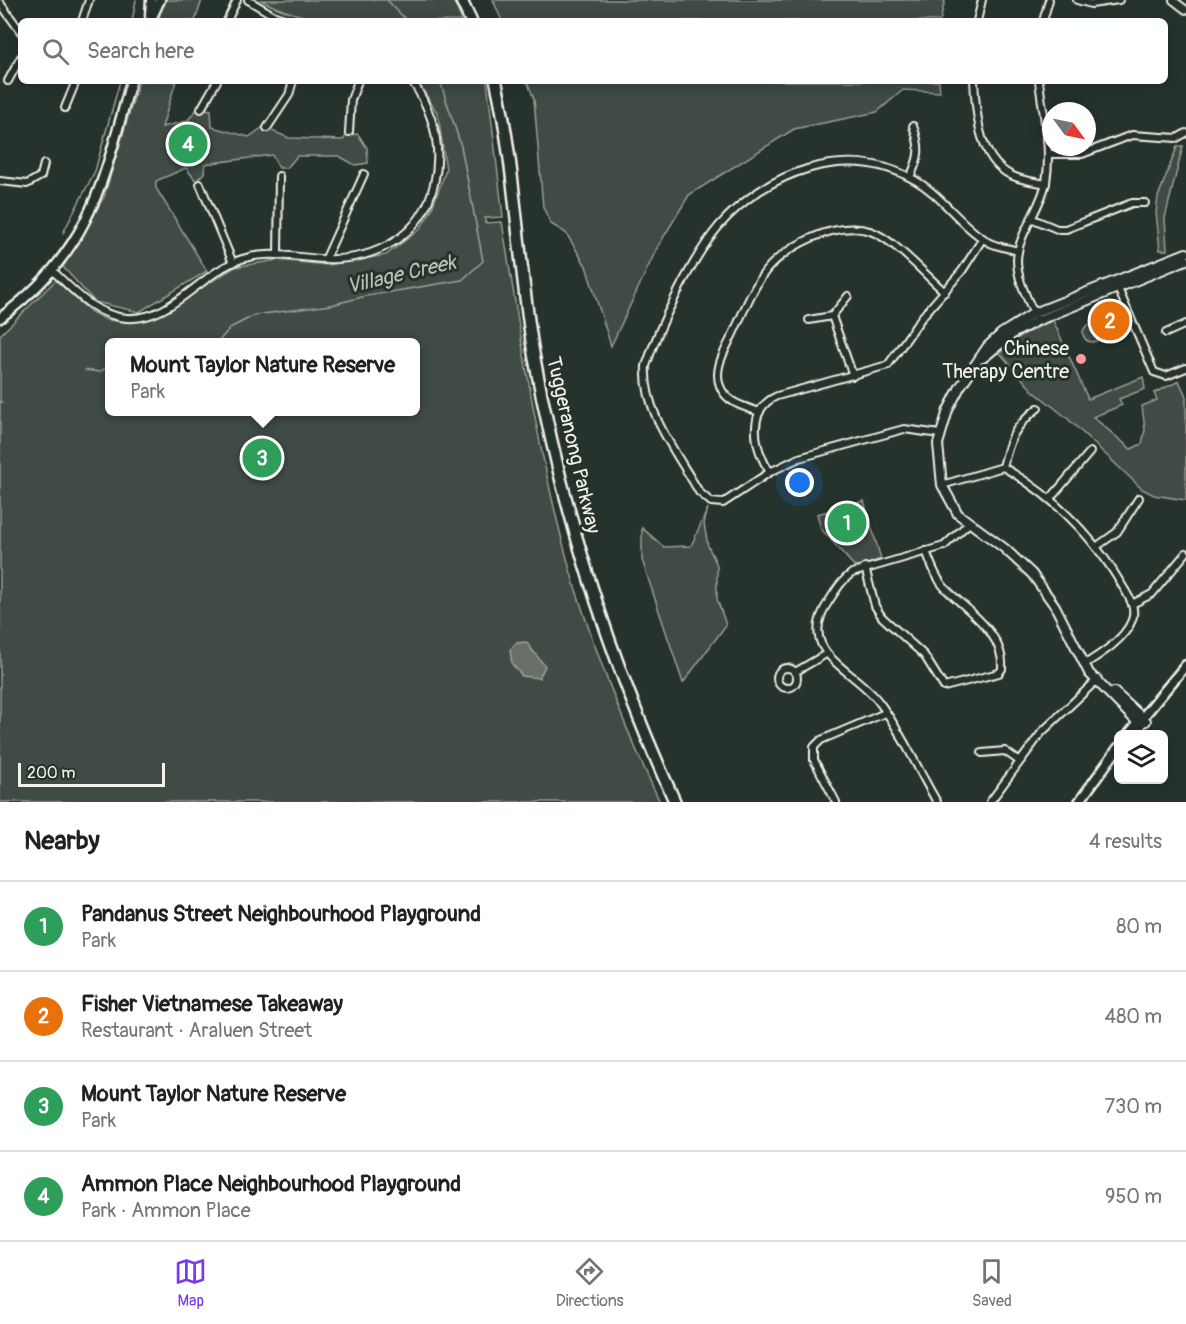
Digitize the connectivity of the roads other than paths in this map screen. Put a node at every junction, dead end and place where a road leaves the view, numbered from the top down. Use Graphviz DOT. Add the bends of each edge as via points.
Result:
graph roads {
  1 [pos="89,0"];
  2 [pos="151,0"];
  3 [pos="160,0"];
  4 [pos="237,0"];
  5 [pos="248,0"];
  6 [pos="461,0"];
  7 [pos="469,0"];
  8 [pos="982,0"];
  9 [pos="1049,0"];
  10 [pos="1077,0"];
  11 [pos="1119,0"];
  12 [pos="1173,0"];
  13 [pos="0,3"];
  14 [pos="1186,10"];
  15 [pos="83,18"];
  16 [pos="150,18"];
  17 [pos="151,18"];
  18 [pos="228,18"];
  19 [pos="281,18"];
  20 [pos="470,18"];
  21 [pos="477,18"];
  22 [pos="978,18"];
  23 [pos="1044,18"];
  24 [pos="18,28"];
  25 [pos="18,63"];
  26 [pos="8,81"];
  27 [pos="75,84"];
  28 [pos="130,84"];
  29 [pos="215,84"];
  30 [pos="292,84"];
  31 [pos="357,84"];
  32 [pos="414,84"];
  33 [pos="490,84"];
  34 [pos="496,84"];
  35 [pos="974,84"];
  36 [pos="1039,84"];
  37 [pos="1042,103"];
  38 [pos="65,108"];
  39 [pos="201,108"];
  40 [pos="913,126"];
  41 [pos="267,128"];
  42 [pos="349,132"];
  43 [pos="1186,133"];
  44 [pos="1096,149"];
  45 [pos="1049,156"];
  46 [pos="44,164"];
  47 [pos="364,174"];
  48 [pos="279,176"];
  49 [pos="910,177"];
  50 [pos="0,181"];
  51 [pos="200,184"];
  52 [pos="1046,184"];
  53 [pos="1144,203"];
  54 [pos="1033,219"];
  55 [pos="983,238"];
  56 [pos="1018,251"];
  57 [pos="1186,253"];
  58 [pos="278,254"];
  59 [pos="325,260"];
  60 [pos="1186,260"];
  61 [pos="233,263"];
  62 [pos="52,270"];
  63 [pos="1116,285"];
  64 [pos="945,292"];
  65 [pos="848,296"];
  66 [pos="832,315"];
  67 [pos="1035,317"];
  68 [pos="0,318"];
  69 [pos="809,320"];
  70 [pos="1186,324"];
  71 [pos="1166,333"];
  72 [pos="1186,368"];
  73 [pos="853,376"];
  74 [pos="1038,408"];
  75 [pos="760,412"];
  76 [pos="940,434"];
  77 [pos="1090,452"];
  78 [pos="1004,467"];
  79 [pos="770,472"];
  80 [pos="942,485"];
  81 [pos="1139,498"];
  82 [pos="1050,499"];
  83 [pos="968,524"];
  84 [pos="1096,547"];
  85 [pos="926,551"];
  86 [pos="1186,553"];
  87 [pos="865,567"];
  88 [pos="1132,604"];
  89 [pos="826,654"];
  90 [pos="1085,664"];
  91 [pos="1186,665"];
  92 [pos="795,672"];
  93 [pos="1186,672"];
  94 [pos="1098,680"];
  95 [pos="885,713"];
  96 [pos="1142,722"];
  97 [pos="1134,730"];
  98 [pos="1138,730"];
  99 [pos="982,753"];
  100 [pos="1114,755"];
  101 [pos="1019,761"];
  102 [pos="1114,763"];
  103 [pos="668,802"];
  104 [pos="675,802"];
  105 [pos="836,802"];
  106 [pos="937,802"];
  107 [pos="990,802"];
  108 [pos="1079,802"];
  109 [pos="1084,802"];
  1 -- 15 [label="street"];
  2 -- 16 [label="main road"];
  3 -- 17 [label="main road"];
  4 -- 18 [label="street"];
  5 -- 19 [label="street"];
  6 -- 20 [label="highway"];
  7 -- 21 [label="highway"];
  8 -- 22 [label="street"];
  9 -- 23 [label="street"];
  10 -- 11 [label="street" via="1091,4"];
  12 -- 14 [label="street"];
  13 -- 24 [label="street"];
  25 -- 26 [label="street"];
  27 -- 38 [label="street"];
  28 -- 62 [label="main road" via="108,168 86,220"];
  29 -- 39 [label="street"];
  30 -- 41 [label="street"];
  31 -- 42 [label="street" via="351,100"];
  32 -- 59 [label="street" via="427,106 437,143 436,175 427,204 407,233 384,249 363,256"];
  33 -- 103 [label="highway, Tuggeranong Parkway" via="530,372 558,495 606,651"];
  34 -- 104 [label="highway, Tuggeranong Parkway" via="531,338 565,495 612,648"];
  35 -- 52 [label="street" via="988,155 1011,175"];
  36 -- 37 [label="street"];
  40 -- 49 [label="street" via="920,147"];
  43 -- 44 [label="street" via="1177,138 1131,135"];
  45 -- 52 [label="street"];
  46 -- 50 [label="street" via="41,176 30,184"];
  47 -- 59 [label="street"];
  48 -- 58 [label="street"];
  49 -- 55 [label="street" via="933,192"];
  49 -- 79 [label="street" via="866,162 808,167 745,202 720,224 693,262 651,351 645,383 649,404 705,499 723,503"];
  51 -- 61 [label="street"];
  52 -- 54 [label="street"];
  53 -- 54 [label="street" via="1132,203 1066,229"];
  54 -- 56 [label="street"];
  55 -- 56 [label="street"];
  55 -- 64 [label="street"];
  56 -- 67 [label="street" via="1018,271"];
  57 -- 63 [label="street"];
  58 -- 59 [label="street"];
  58 -- 61 [label="street"];
  60 -- 63 [label="street"];
  61 -- 62 [label="street" via="161,311 140,318 123,318 100,310"];
  62 -- 68 [label="main road"];
  63 -- 67 [label="street"];
  63 -- 72 [label="street" via="1154,372 1166,376"];
  64 -- 73 [label="street" via="888,365"];
  64 -- 75 [label="street" via="881,236 863,229 827,231 780,258 761,277 719,367 720,386 728,397"];
  65 -- 66 [label="street"];
  66 -- 69 [label="street"];
  66 -- 73 [label="street"];
  67 -- 76 [label="street" via="977,362 952,400"];
  70 -- 71 [label="street"];
  73 -- 75 [label="street" via="777,396 767,400"];
  74 -- 78 [label="street" via="1011,436"];
  75 -- 79 [label="street" via="757,448"];
  76 -- 79 [label="street" via="904,429 799,458"];
  76 -- 80 [label="street"];
  77 -- 82 [label="street"];
  78 -- 80 [label="street"];
  78 -- 82 [label="street"];
  80 -- 83 [label="street" via="950,503"];
  81 -- 84 [label="street" via="1118,532"];
  82 -- 84 [label="street"];
  83 -- 85 [label="street" via="944,546"];
  83 -- 90 [label="street" via="1004,548 1032,574 1055,606"];
  84 -- 88 [label="street"];
  85 -- 87 [label="street"];
  85 -- 87 [label="street" via="944,587 974,612 989,632 1002,662 999,673 944,687 924,656 882,617 875,606"];
  86 -- 88 [label="street" via="1152,594"];
  87 -- 89 [label="street" via="845,578 821,612 817,629"];
  88 -- 90 [label="street" via="1126,630"];
  89 -- 92 [label="street"];
  89 -- 95 [label="street" via="865,687"];
  90 -- 94 [label="street"];
  91 -- 96 [label="main road"];
  93 -- 96 [label="main road"];
  94 -- 96 [label="street"];
  94 -- 101 [label="street" via="1042,732"];
  95 -- 105 [label="street" via="821,740 814,747 814,760"];
  95 -- 106 [label="street"];
  96 -- 97 [label="main road"];
  96 -- 98 [label="main road"];
  99 -- 101 [label="street" via="1005,751"];
  100 -- 108 [label="main road"];
  101 -- 107 [label="street"];
  102 -- 109 [label="main road"];
}
